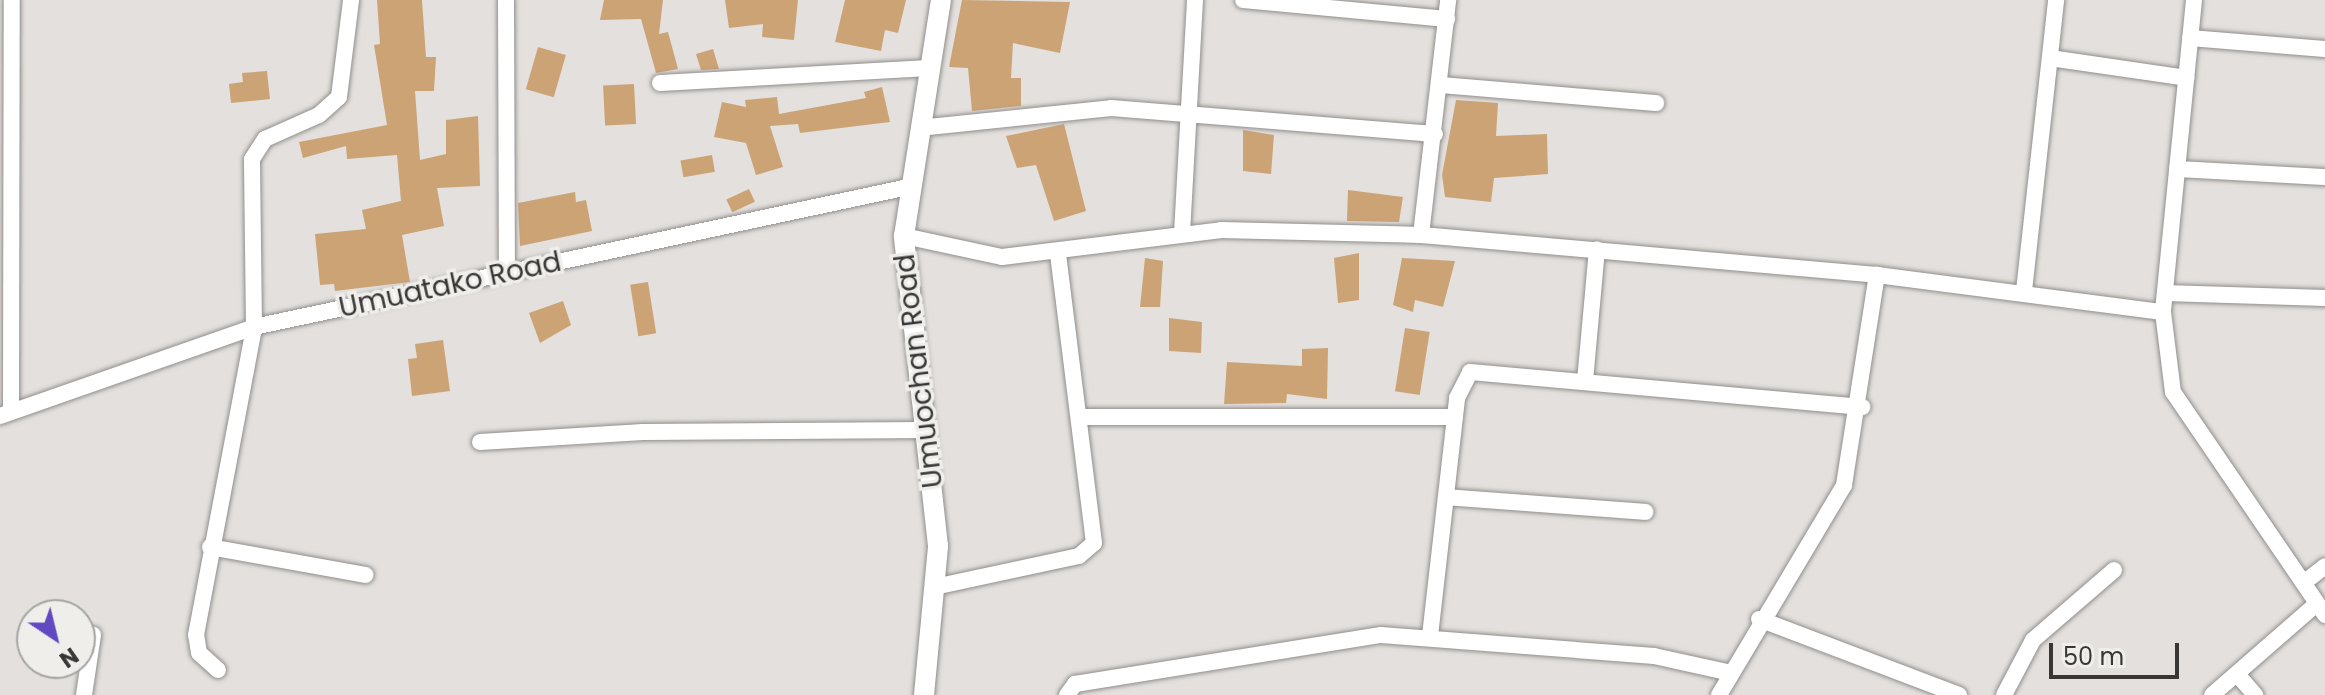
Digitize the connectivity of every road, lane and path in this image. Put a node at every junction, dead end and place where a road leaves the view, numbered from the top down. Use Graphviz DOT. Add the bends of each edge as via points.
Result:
graph roads {
  1 [pos="12,0"];
  2 [pos="351,0"];
  3 [pos="506,0"];
  4 [pos="941,0"];
  5 [pos="1195,0"];
  6 [pos="1243,0"];
  7 [pos="1448,0"];
  8 [pos="2056,0"];
  9 [pos="2194,0"];
  10 [pos="1447,19"];
  11 [pos="2190,38"];
  12 [pos="2325,49"];
  13 [pos="2050,58"];
  14 [pos="930,68"];
  15 [pos="2187,78"];
  16 [pos="660,83"];
  17 [pos="1440,85"];
  18 [pos="1656,103"];
  19 [pos="1189,112"];
  20 [pos="919,128"];
  21 [pos="1435,134"];
  22 [pos="2177,169"];
  23 [pos="6,176"];
  24 [pos="2325,177"];
  25 [pos="908,187"];
  26 [pos="1182,233"];
  27 [pos="1421,235"];
  28 [pos="904,236"];
  29 [pos="1597,250"];
  30 [pos="1058,254"];
  31 [pos="507,273"];
  32 [pos="1877,275"];
  33 [pos="2024,291"];
  34 [pos="2165,293"];
  35 [pos="2325,298"];
  36 [pos="2163,312"];
  37 [pos="254,327"];
  38 [pos="1585,381"];
  39 [pos="1862,407"];
  40 [pos="5,413"];
  41 [pos="1082,417"];
  42 [pos="1455,417"];
  43 [pos="926,430"];
  44 [pos="480,442"];
  45 [pos="1446,497"];
  46 [pos="1645,512"];
  47 [pos="210,547"];
  48 [pos="2325,566"];
  49 [pos="2114,570"];
  50 [pos="365,575"];
  51 [pos="2306,581"];
  52 [pos="939,586"];
  53 [pos="2320,610"];
  54 [pos="1759,619"];
  55 [pos="1430,636"];
  56 [pos="218,670"];
  57 [pos="1727,672"];
  58 [pos="2237,674"];
  59 [pos="924,695"];
  60 [pos="1067,695"];
  61 [pos="1719,695"];
  62 [pos="1959,695"];
  63 [pos="2004,695"];
  64 [pos="2212,695"];
  65 [pos="2255,695"];
  1 -- 23 [label="street"];
  2 -- 37 [label="street" via="339,97 319,115 265,139 252,159"];
  3 -- 31 [label="street"];
  4 -- 14 [label="street, Umuochan Road"];
  5 -- 19 [label="street"];
  6 -- 10 [label="street"];
  7 -- 10 [label="street"];
  8 -- 13 [label="street"];
  9 -- 11 [label="street"];
  10 -- 17 [label="street"];
  11 -- 12 [label="street"];
  11 -- 15 [label="street"];
  13 -- 15 [label="street"];
  13 -- 33 [label="street"];
  14 -- 16 [label="street"];
  14 -- 20 [label="street, Umuochan Road"];
  15 -- 22 [label="street"];
  17 -- 18 [label="street"];
  17 -- 21 [label="street"];
  19 -- 20 [label="street" via="1111,108"];
  19 -- 21 [label="street"];
  19 -- 26 [label="street"];
  20 -- 25 [label="street, Umuochan Road"];
  21 -- 27 [label="street"];
  22 -- 24 [label="street"];
  22 -- 34 [label="street"];
  23 -- 40 [label="street"];
  25 -- 28 [label="street, Umuochan Road"];
  25 -- 31 [label="street, Umuatako Road"];
  26 -- 27 [label="street"];
  26 -- 30 [label="street"];
  27 -- 29 [label="street"];
  28 -- 30 [label="street" via="955,252"];
  28 -- 43 [label="street, Umuochan Road"];
  29 -- 32 [label="street"];
  29 -- 38 [label="street"];
  30 -- 41 [label="street"];
  31 -- 37 [label="street, Umuatako Road"];
  32 -- 33 [label="street"];
  32 -- 39 [label="street"];
  33 -- 36 [label="street"];
  34 -- 35 [label="street"];
  34 -- 36 [label="street"];
  36 -- 51 [label="street" via="2173,392"];
  37 -- 40 [label="street, Umuatako Road"];
  37 -- 47 [label="street"];
  38 -- 39 [label="street"];
  38 -- 42 [label="street" via="1470,372 1461,380"];
  39 -- 54 [label="street" via="1829,518"];
  41 -- 42 [label="street"];
  41 -- 52 [label="street" via="1094,543 1088,552"];
  42 -- 45 [label="street"];
  43 -- 44 [label="street" via="643,432"];
  43 -- 52 [label="street, Umuochan Road"];
  45 -- 46 [label="street"];
  45 -- 55 [label="street"];
  47 -- 50 [label="street"];
  47 -- 56 [label="street" via="196,635 199,653"];
  48 -- 51 [label="street"];
  49 -- 63 [label="street" via="2033,640"];
  51 -- 53 [label="street"];
  52 -- 59 [label="street, Umuochan Road"];
  53 -- 58 [label="street"];
  54 -- 57 [label="street"];
  54 -- 62 [label="street"];
  55 -- 57 [label="street" via="1654,656"];
  55 -- 60 [label="street" via="1336,639 1075,684"];
  57 -- 61 [label="street"];
  58 -- 64 [label="street"];
  58 -- 65 [label="street"];
}
